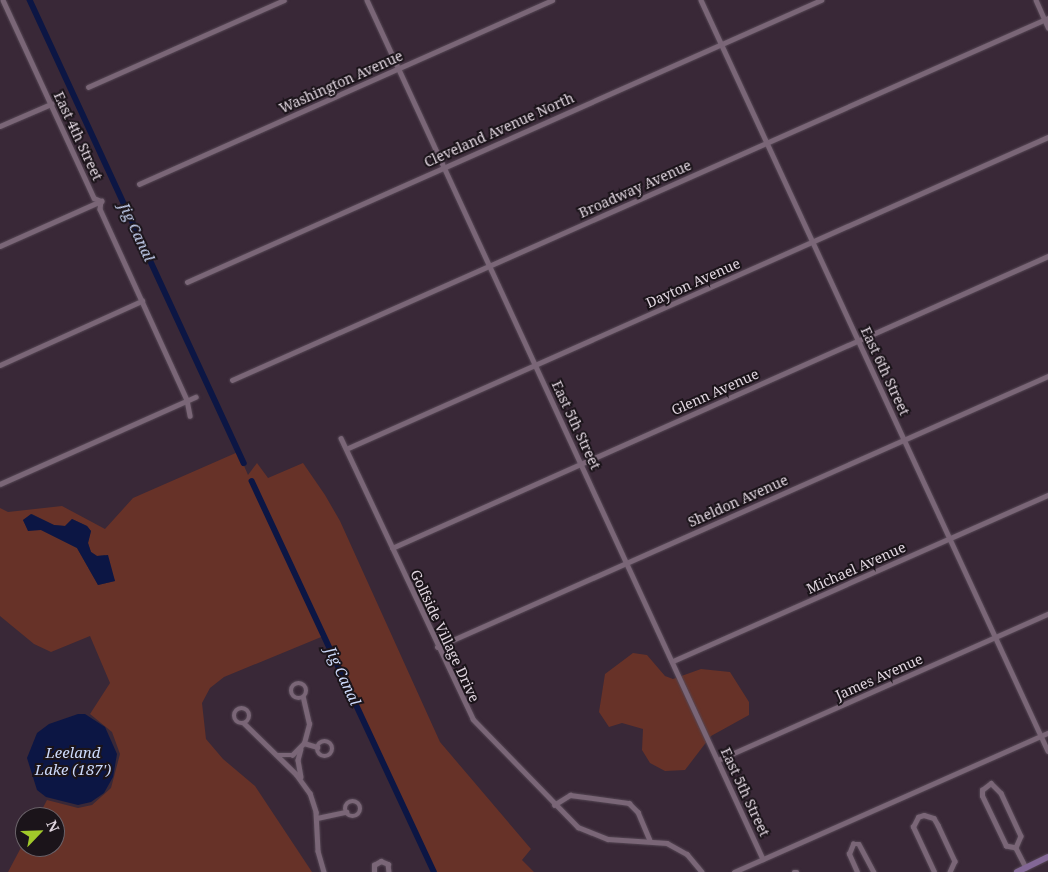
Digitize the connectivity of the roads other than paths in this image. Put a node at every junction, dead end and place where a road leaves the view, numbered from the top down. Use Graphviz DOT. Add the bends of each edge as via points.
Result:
graph roads {
  1 [pos="284,0"];
  2 [pos="367,0"];
  3 [pos="552,0"];
  4 [pos="701,0"];
  5 [pos="821,0"];
  6 [pos="1036,0"];
  7 [pos="3,4"];
  8 [pos="1046,19"];
  9 [pos="1048,26"];
  10 [pos="721,44"];
  11 [pos="399,69"];
  12 [pos="88,87"];
  13 [pos="51,104"];
  14 [pos="0,126"];
  15 [pos="1048,137"];
  16 [pos="767,143"];
  17 [pos="444,167"];
  18 [pos="139,184"];
  19 [pos="101,201"];
  20 [pos="813,242"];
  21 [pos="0,246"];
  22 [pos="1048,256"];
  23 [pos="490,266"];
  24 [pos="187,282"];
  25 [pos="142,302"];
  26 [pos="858,341"];
  27 [pos="0,365"];
  28 [pos="536,365"];
  29 [pos="1048,376"];
  30 [pos="232,380"];
  31 [pos="195,397"];
  32 [pos="188,400"];
  33 [pos="190,416"];
  34 [pos="341,438"];
  35 [pos="904,439"];
  36 [pos="346,449"];
  37 [pos="581,464"];
  38 [pos="0,484"];
  39 [pos="1048,495"];
  40 [pos="950,538"];
  41 [pos="392,548"];
  42 [pos="627,562"];
  43 [pos="1048,614"];
  44 [pos="995,637"];
  45 [pos="437,646"];
  46 [pos="672,662"];
  47 [pos="303,698"];
  48 [pos="244,724"];
  49 [pos="1048,733"];
  50 [pos="1041,736"];
  51 [pos="304,743"];
  52 [pos="317,747"];
  53 [pos="301,749"];
  54 [pos="1048,751"];
  55 [pos="273,753"];
  56 [pos="718,760"];
  57 [pos="302,781"];
  58 [pos="554,805"];
  59 [pos="346,812"];
  60 [pos="317,818"];
  61 [pos="650,840"];
  62 [pos="1016,848"];
  63 [pos="1048,857"];
  64 [pos="763,859"];
  65 [pos="1026,868"];
  66 [pos="324,872"];
  67 [pos="374,872"];
  68 [pos="389,872"];
  69 [pos="702,872"];
  70 [pos="734,872"];
  71 [pos="857,872"];
  72 [pos="874,872"];
  73 [pos="934,872"];
  74 [pos="950,872"];
  75 [pos="1017,872"];
  1 -- 12 [label="street"];
  2 -- 11 [label="street, East 5th Street"];
  3 -- 11 [label="street, Washington Avenue"];
  4 -- 10 [label="street, East 6th Street"];
  5 -- 10 [label="street, Cleveland Avenue North"];
  6 -- 8 [label="street"];
  7 -- 13 [label="street, East 4th Street"];
  8 -- 9 [label="street"];
  8 -- 16 [label="street, Broadway Avenue"];
  10 -- 16 [label="street, East 6th Street"];
  10 -- 17 [label="street, Cleveland Avenue North"];
  11 -- 17 [label="street, East 5th Street"];
  11 -- 18 [label="street, Washington Avenue"];
  13 -- 14 [label="street"];
  13 -- 19 [label="street, East 4th Street" via="94,198"];
  15 -- 20 [label="street, Dayton Avenue"];
  16 -- 20 [label="street, East 6th Street"];
  16 -- 23 [label="street, Broadway Avenue"];
  17 -- 23 [label="street, East 5th Street"];
  17 -- 24 [label="street, Cleveland Avenue North"];
  19 -- 21 [label="street"];
  19 -- 25 [label="street, East 4th Street" via="100,209"];
  20 -- 26 [label="street, East 6th Street"];
  20 -- 28 [label="street, Dayton Avenue"];
  22 -- 26 [label="street, Glenn Avenue"];
  23 -- 28 [label="street, East 5th Street"];
  23 -- 30 [label="street, Broadway Avenue"];
  25 -- 27 [label="street"];
  25 -- 32 [label="street, East 4th Street"];
  26 -- 35 [label="street, East 6th Street"];
  26 -- 37 [label="street, Glenn Avenue"];
  28 -- 36 [label="street, Dayton Avenue"];
  28 -- 37 [label="street, East 5th Street"];
  29 -- 35 [label="street, Sheldon Avenue"];
  31 -- 32 [label="street"];
  32 -- 33 [label="street, East 4th Street"];
  32 -- 38 [label="street"];
  34 -- 36 [label="street, Golfside Village Drive"];
  35 -- 40 [label="street, East 6th Street"];
  35 -- 42 [label="street, Sheldon Avenue"];
  36 -- 41 [label="street, Golfside Village Drive"];
  37 -- 41 [label="street, Glenn Avenue"];
  37 -- 42 [label="street, East 5th Street"];
  39 -- 40 [label="street, Michael Avenue"];
  40 -- 44 [label="street, East 6th Street"];
  40 -- 46 [label="street, Michael Avenue"];
  41 -- 45 [label="street, Golfside Village Drive"];
  42 -- 45 [label="street, Sheldon Avenue"];
  42 -- 46 [label="street, East 5th Street"];
  43 -- 44 [label="street, James Avenue"];
  44 -- 50 [label="street, East 6th Street"];
  44 -- 56 [label="street, James Avenue"];
  45 -- 58 [label="street, Golfside Village Drive" via="473,720"];
  46 -- 56 [label="street, East 5th Street"];
  47 -- 51 [label="street" via="309,724"];
  48 -- 55 [label="street"];
  49 -- 50 [label="street"];
  50 -- 54 [label="street, East 6th Street"];
  50 -- 64 [label="street"];
  51 -- 52 [label="street"];
  51 -- 53 [label="street"];
  53 -- 55 [label="street" via="288,756"];
  53 -- 57 [label="street" via="298,760"];
  55 -- 57 [label="street"];
  56 -- 64 [label="street, East 5th Street"];
  57 -- 60 [label="street"];
  58 -- 61 [label="street, Golfside Village Drive" via="572,823 595,836 622,841"];
  58 -- 61 [label="street" via="570,795 629,803 638,812"];
  59 -- 60 [label="street"];
  60 -- 66 [label="street" via="319,857"];
  61 -- 69 [label="street, Golfside Village Drive" via="678,847"];
  62 -- 62 [label="street" via="1011,849 1003,841 982,796 985,785 996,785 1001,792 1021,836"];
  62 -- 65 [label="street"];
  63 -- 65 [label="main road"];
  64 -- 70 [label="street"];
  65 -- 75 [label="main road"];
  67 -- 68 [label="street" via="374,865 381,860 388,864"];
  71 -- 72 [label="street" via="849,854 853,844 859,844"];
  73 -- 74 [label="street" via="913,826 918,817 924,815 934,818 938,825 954,861"];
}
